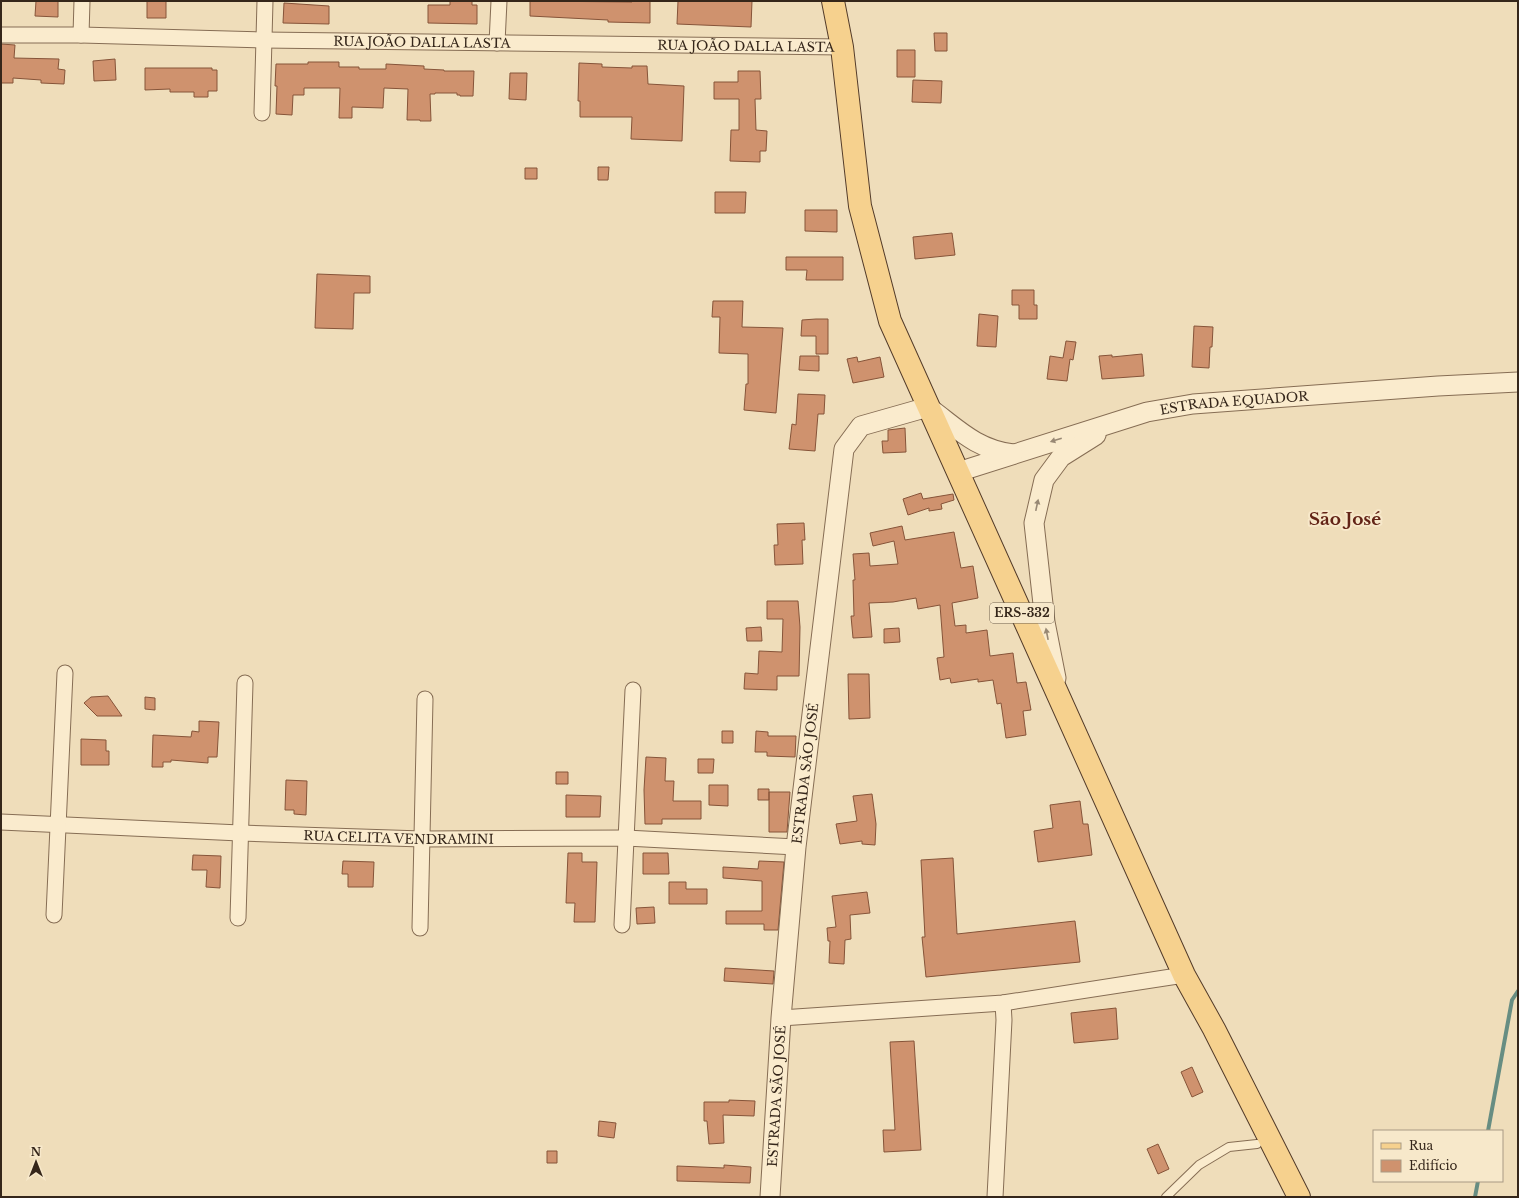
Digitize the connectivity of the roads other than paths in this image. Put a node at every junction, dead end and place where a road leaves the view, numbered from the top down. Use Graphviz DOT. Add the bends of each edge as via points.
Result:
graph roads {
  1 [pos="82,1"];
  2 [pos="265,1"];
  3 [pos="499,1"];
  4 [pos="833,1"];
  5 [pos="1,35"];
  6 [pos="81,35"];
  7 [pos="264,40"];
  8 [pos="496,43"];
  9 [pos="842,47"];
  10 [pos="262,113"];
  11 [pos="1518,382"];
  12 [pos="928,407"];
  13 [pos="1147,412"];
  14 [pos="1013,454"];
  15 [pos="958,472"];
  16 [pos="65,673"];
  17 [pos="245,684"];
  18 [pos="633,690"];
  19 [pos="425,699"];
  20 [pos="1061,700"];
  21 [pos="1,822"];
  22 [pos="58,824"];
  23 [pos="240,833"];
  24 [pos="626,838"];
  25 [pos="422,839"];
  26 [pos="796,847"];
  27 [pos="54,915"];
  28 [pos="238,918"];
  29 [pos="622,925"];
  30 [pos="420,928"];
  31 [pos="1184,975"];
  32 [pos="1003,1003"];
  33 [pos="781,1018"];
  34 [pos="1257,1144"];
  35 [pos="770,1197"];
  36 [pos="995,1197"];
  37 [pos="1166,1197"];
  38 [pos="1299,1197"];
  1 -- 6 [label="street"];
  2 -- 7 [label="street"];
  3 -- 8 [label="street"];
  4 -- 9 [label="main road, ERS-332"];
  5 -- 6 [label="street, RUA JOÃO DALLA LASTA"];
  6 -- 7 [label="street, RUA JOÃO DALLA LASTA"];
  7 -- 8 [label="street, RUA JOÃO DALLA LASTA"];
  7 -- 10 [label="street"];
  8 -- 9 [label="street, RUA JOÃO DALLA LASTA"];
  9 -- 12 [label="main road, ERS-332" via="860,206 890,321"];
  11 -- 13 [label="street, ESTRADA EQUADOR" via="1193,404"];
  12 -- 14 [label="street" via="971,440 988,449"];
  12 -- 15 [label="main road, ERS-332"];
  12 -- 26 [label="street, ESTRADA SÃO JOSÉ" via="861,426 844,449"];
  13 -- 14 [label="street, ESTRADA EQUADOR, one-way"];
  20 -- 13 [label="street, one-way" via="1045,622 1034,523 1044,480 1061,457 1098,434"];
  14 -- 15 [label="street, ESTRADA EQUADOR"];
  15 -- 20 [label="main road, ERS-332"];
  16 -- 22 [label="street"];
  17 -- 23 [label="street"];
  18 -- 24 [label="street"];
  19 -- 25 [label="street"];
  20 -- 31 [label="main road, ERS-332"];
  21 -- 22 [label="street, RUA CELITA VENDRAMINI"];
  22 -- 23 [label="street, RUA CELITA VENDRAMINI"];
  22 -- 27 [label="street"];
  23 -- 25 [label="street, RUA CELITA VENDRAMINI"];
  23 -- 28 [label="street"];
  24 -- 25 [label="street, RUA CELITA VENDRAMINI"];
  24 -- 26 [label="street, RUA CELITA VENDRAMINI"];
  24 -- 29 [label="street"];
  25 -- 30 [label="street"];
  26 -- 33 [label="street, ESTRADA SÃO JOSÉ"];
  31 -- 32 [label="street"];
  31 -- 38 [label="main road, ERS-332"];
  32 -- 33 [label="street"];
  32 -- 36 [label="street"];
  33 -- 35 [label="street, ESTRADA SÃO JOSÉ"];
  34 -- 37 [label="lane" via="1229,1147 1199,1165"];
}
